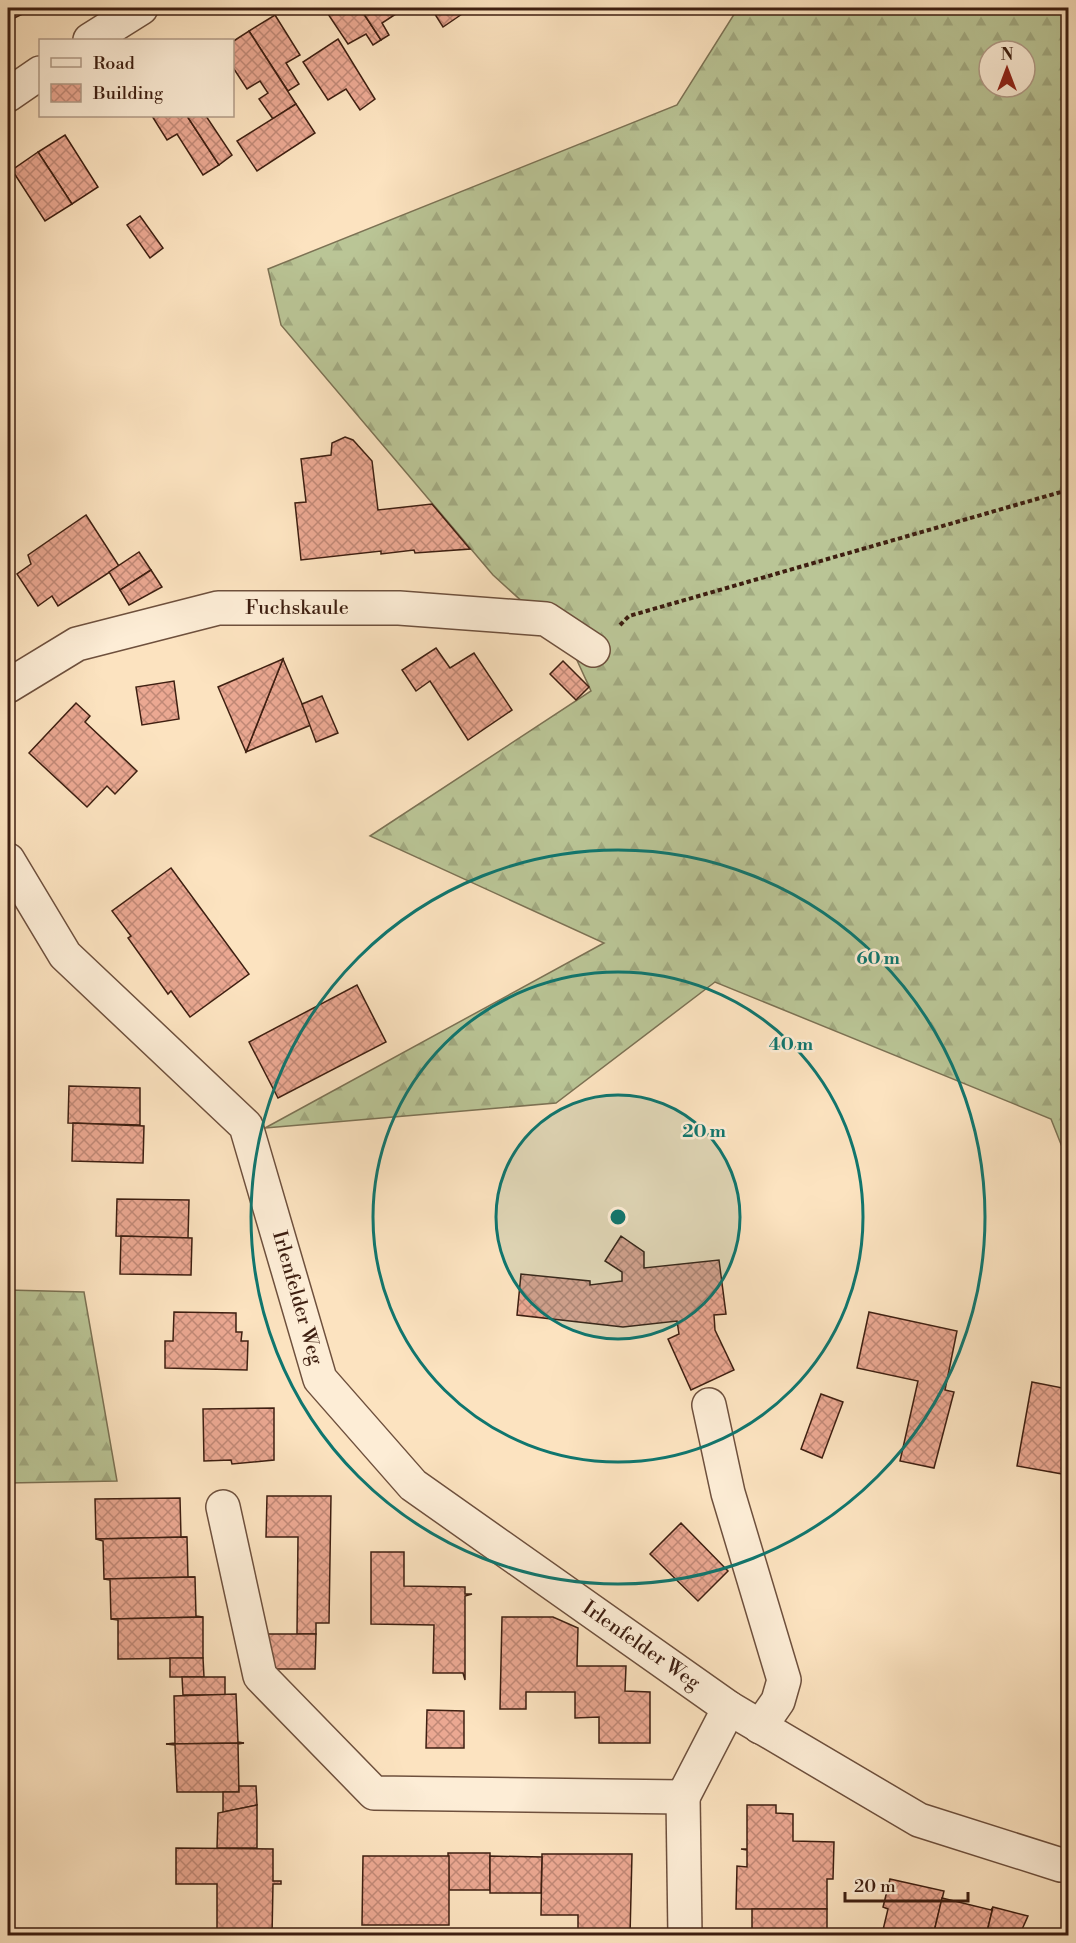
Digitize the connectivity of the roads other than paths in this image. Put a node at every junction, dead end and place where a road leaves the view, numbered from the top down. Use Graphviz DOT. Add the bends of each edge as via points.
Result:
graph roads {
  1 [pos="141,8"];
  2 [pos="92,39"];
  3 [pos="39,74"];
  4 [pos="8,95"];
  5 [pos="593,650"];
  6 [pos="8,686"];
  7 [pos="8,860"];
  8 [pos="709,1405"];
  9 [pos="223,1507"];
  10 [pos="729,1708"];
  11 [pos="760,1727"];
  12 [pos="683,1797"];
  13 [pos="1068,1865"];
  14 [pos="685,1935"];
  1 -- 2 [label="street"];
  3 -- 4 [label="street"];
  5 -- 6 [label="street, Fuchskaule" via="546,619 399,608 218,608 77,645"];
  7 -- 10 [label="street, Irlenfelder Weg" via="65,956 246,1126 320,1379 413,1485"];
  8 -- 11 [label="street" via="728,1493 784,1680 778,1701"];
  9 -- 12 [label="street" via="260,1676 374,1793"];
  10 -- 11 [label="street, Irlenfelder Weg"];
  10 -- 12 [label="street"];
  11 -- 13 [label="street, Irlenfelder Weg" via="919,1820"];
  12 -- 14 [label="street"];
}
